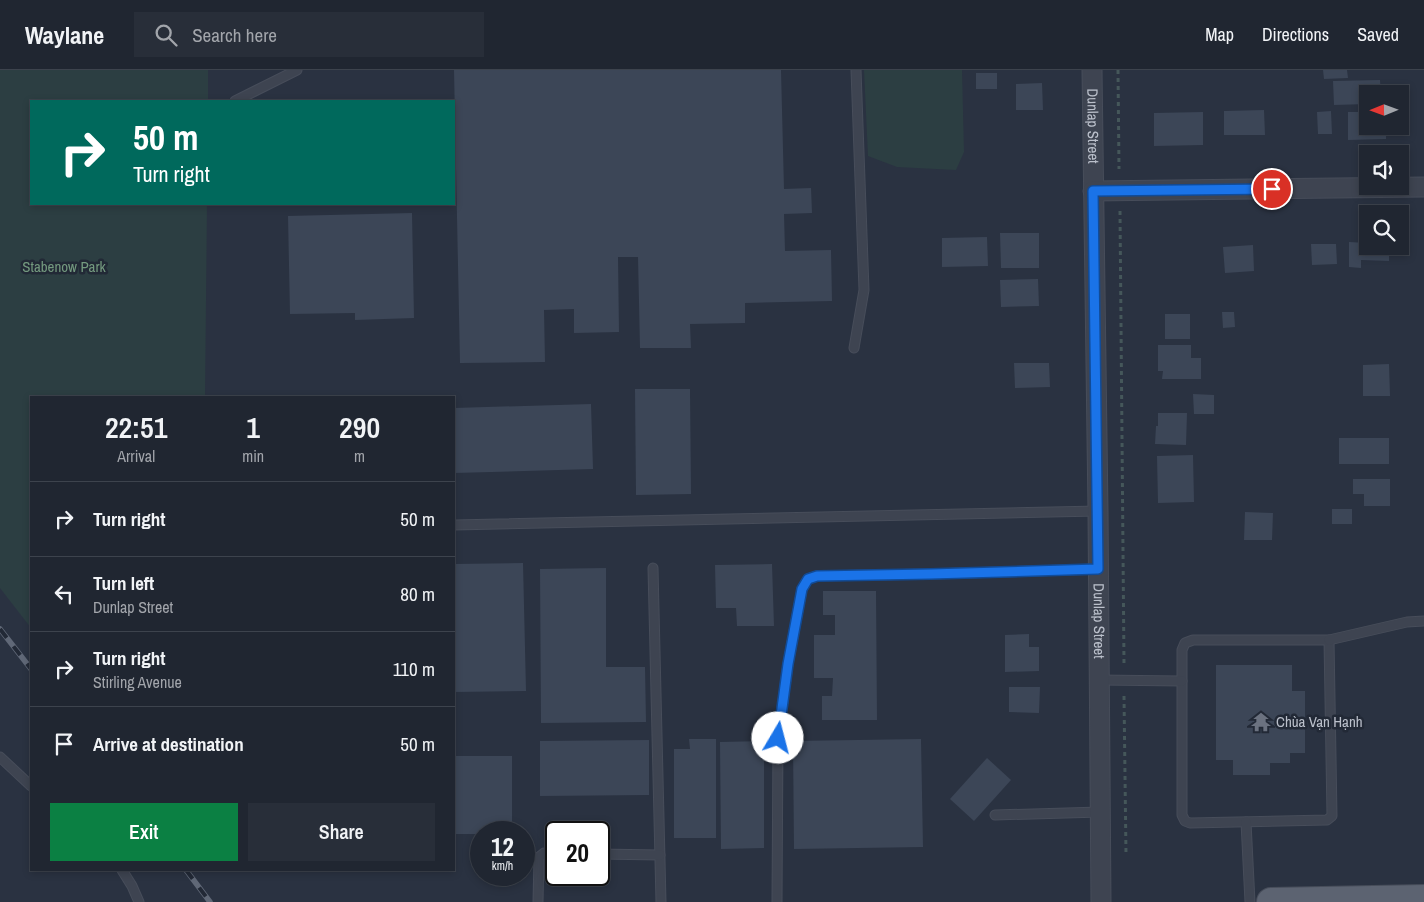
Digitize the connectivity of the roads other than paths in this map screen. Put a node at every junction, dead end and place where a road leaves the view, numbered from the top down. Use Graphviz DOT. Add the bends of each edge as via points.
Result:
graph roads {
  1 [pos="296,70"];
  2 [pos="856,70"];
  3 [pos="1092,70"];
  4 [pos="236,100"];
  5 [pos="1424,187"];
  6 [pos="1093,191"];
  7 [pos="854,348"];
  8 [pos="1098,511"];
  9 [pos="455,525"];
  10 [pos="653,568"];
  11 [pos="1098,569"];
  12 [pos="1424,621"];
  13 [pos="1329,640"];
  14 [pos="1099,680"];
  15 [pos="1182,681"];
  16 [pos="0,757"];
  17 [pos="30,785"];
  18 [pos="1100,812"];
  19 [pos="995,815"];
  20 [pos="1246,822"];
  21 [pos="545,853"];
  22 [pos="610,854"];
  23 [pos="660,855"];
  24 [pos="123,871"];
  25 [pos="1424,898"];
  26 [pos="139,902"];
  27 [pos="538,902"];
  28 [pos="661,902"];
  29 [pos="777,902"];
  30 [pos="1101,902"];
  31 [pos="1250,902"];
  32 [pos="1271,902"];
  33 [pos="1349,902"];
  1 -- 4 [label="lane"];
  2 -- 7 [label="lane" via="864,290"];
  3 -- 6 [label="street, Dunlap Street"];
  5 -- 6 [label="street"];
  6 -- 8 [label="street, Dunlap Street"];
  8 -- 9 [label="lane"];
  8 -- 11 [label="street, Dunlap Street"];
  10 -- 23 [label="lane"];
  11 -- 14 [label="street, Dunlap Street"];
  11 -- 29 [label="lane" via="817,576 808,579 802,589 778,738"];
  12 -- 13 [label="lane"];
  13 -- 15 [label="lane" via="1193,640 1182,650"];
  13 -- 20 [label="lane" via="1332,816 1327,820"];
  14 -- 15 [label="lane"];
  14 -- 18 [label="street, Dunlap Street"];
  15 -- 20 [label="lane" via="1182,815 1190,823"];
  16 -- 17 [label="lane"];
  18 -- 19 [label="lane"];
  18 -- 30 [label="street, Dunlap Street"];
  20 -- 31 [label="lane"];
  21 -- 27 [label="lane" via="539,857"];
  22 -- 23 [label="lane"];
  23 -- 28 [label="lane"];
  24 -- 26 [label="lane"];
  25 -- 33 [label="main road"];
  32 -- 33 [label="main road"];
}
